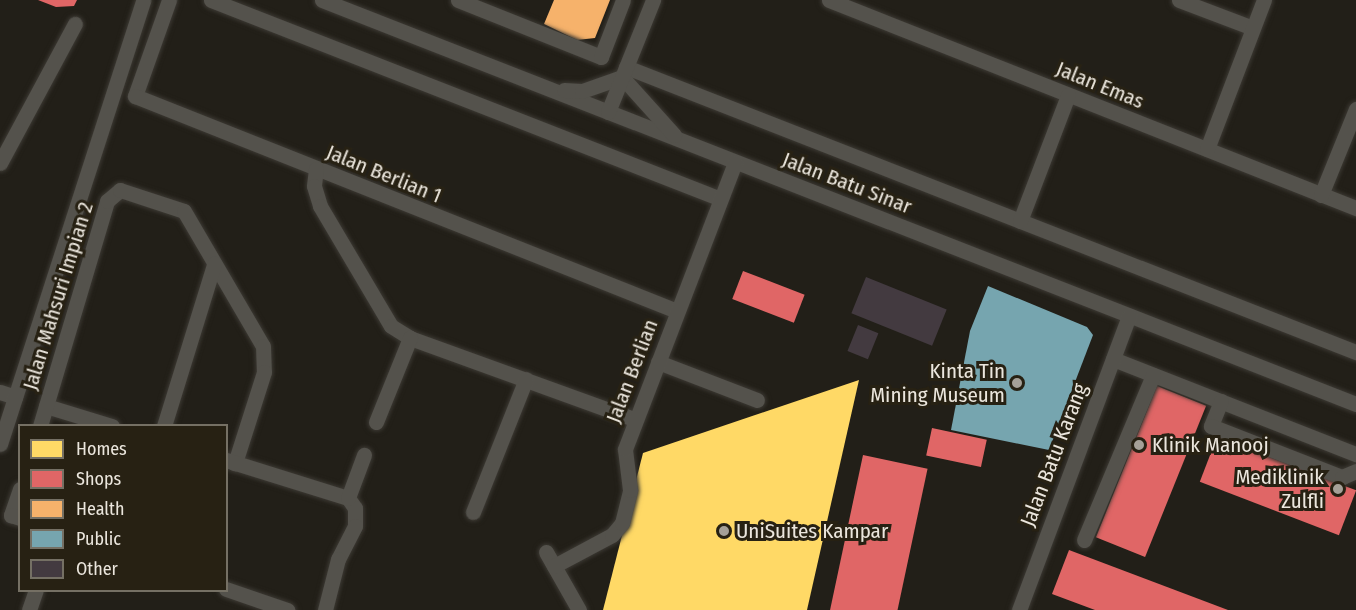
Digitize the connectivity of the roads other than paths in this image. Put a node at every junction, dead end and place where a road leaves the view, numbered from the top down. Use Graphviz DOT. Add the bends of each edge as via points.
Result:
graph roads {
  1 [pos="143,0"];
  2 [pos="169,0"];
  3 [pos="211,0"];
  4 [pos="322,0"];
  5 [pos="458,0"];
  6 [pos="623,0"];
  7 [pos="653,0"];
  8 [pos="829,0"];
  9 [pos="1179,0"];
  10 [pos="1264,0"];
  11 [pos="493,7"];
  12 [pos="75,24"];
  13 [pos="1253,28"];
  14 [pos="624,72"];
  15 [pos="553,90"];
  16 [pos="1068,95"];
  17 [pos="1356,109"];
  18 [pos="608,112"];
  19 [pos="680,140"];
  20 [pos="1207,149"];
  21 [pos="2,154"];
  22 [pos="735,162"];
  23 [pos="316,169"];
  24 [pos="1321,195"];
  25 [pos="721,199"];
  26 [pos="1356,208"];
  27 [pos="1020,221"];
  28 [pos="214,264"];
  29 [pos="677,311"];
  30 [pos="1130,316"];
  31 [pos="410,338"];
  32 [pos="1356,352"];
  33 [pos="1113,359"];
  34 [pos="658,362"];
  35 [pos="1153,375"];
  36 [pos="526,379"];
  37 [pos="0,392"];
  38 [pos="15,397"];
  39 [pos="757,400"];
  40 [pos="1221,401"];
  41 [pos="1356,404"];
  42 [pos="46,406"];
  43 [pos="636,420"];
  44 [pos="376,422"];
  45 [pos="41,424"];
  46 [pos="105,424"];
  47 [pos="165,424"];
  48 [pos="0,444"];
  49 [pos="1356,454"];
  50 [pos="364,455"];
  51 [pos="231,461"];
  52 [pos="1356,471"];
  53 [pos="18,494"];
  54 [pos="348,498"];
  55 [pos="473,512"];
  56 [pos="10,515"];
  57 [pos="1084,540"];
  58 [pos="546,552"];
  59 [pos="554,566"];
  60 [pos="228,590"];
  61 [pos="36,592"];
  62 [pos="260,606"];
  63 [pos="30,610"];
  64 [pos="287,610"];
  65 [pos="325,610"];
  66 [pos="579,610"];
  67 [pos="1019,610"];
  1 -- 38 [label="street"];
  2 -- 23 [label="street, Jalan Berlian 1" via="135,96"];
  3 -- 25 [label="street"];
  4 -- 15 [label="street, Jalan Batu Sinar"];
  5 -- 11 [label="street"];
  6 -- 11 [label="street" via="601,57"];
  7 -- 14 [label="street"];
  8 -- 16 [label="street, Jalan Emas"];
  9 -- 13 [label="street"];
  10 -- 13 [label="street"];
  12 -- 21 [label="street"];
  13 -- 20 [label="street"];
  14 -- 15 [label="street" via="582,91"];
  14 -- 18 [label="street"];
  14 -- 19 [label="street"];
  14 -- 27 [label="street"];
  15 -- 18 [label="street, Jalan Batu Sinar"];
  16 -- 20 [label="street, Jalan Emas"];
  16 -- 27 [label="street"];
  17 -- 24 [label="street"];
  18 -- 19 [label="street, Jalan Batu Sinar"];
  19 -- 22 [label="street, Jalan Batu Sinar"];
  20 -- 24 [label="street, Jalan Emas"];
  22 -- 25 [label="street, Jalan Berlian"];
  22 -- 30 [label="street, Jalan Batu Sinar"];
  23 -- 29 [label="street, Jalan Berlian 1"];
  23 -- 31 [label="street" via="314,186 320,206 391,326"];
  24 -- 26 [label="street, Jalan Emas"];
  25 -- 29 [label="street, Jalan Berlian"];
  27 -- 32 [label="street"];
  28 -- 42 [label="street, Jalan Mahsuri Impian 2" via="184,211 120,190 112,192"];
  28 -- 47 [label="street"];
  28 -- 51 [label="street, Jalan Mahsuri Impian 2" via="266,356"];
  29 -- 34 [label="street, Jalan Berlian"];
  30 -- 33 [label="street, Jalan Batu Karang"];
  30 -- 41 [label="street, Jalan Batu Sinar"];
  31 -- 36 [label="street"];
  31 -- 44 [label="street"];
  33 -- 35 [label="street"];
  33 -- 67 [label="street, Jalan Batu Karang"];
  34 -- 39 [label="street"];
  34 -- 43 [label="street, Jalan Berlian"];
  35 -- 40 [label="street"];
  35 -- 57 [label="street"];
  36 -- 43 [label="street"];
  36 -- 55 [label="street"];
  37 -- 38 [label="street"];
  38 -- 48 [label="street"];
  40 -- 49 [label="street"];
  40 -- 52 [label="street" via="1211,426 1342,477"];
  42 -- 45 [label="street"];
  42 -- 46 [label="street"];
  43 -- 59 [label="street, Jalan Berlian" via="625,449 630,490 622,523 612,535"];
  50 -- 54 [label="street"];
  51 -- 54 [label="street"];
  53 -- 56 [label="street"];
  54 -- 65 [label="street" via="355,508 355,526 338,559"];
  58 -- 59 [label="street"];
  59 -- 66 [label="street"];
  60 -- 62 [label="street"];
  61 -- 63 [label="street"];
  62 -- 64 [label="street"];
}
